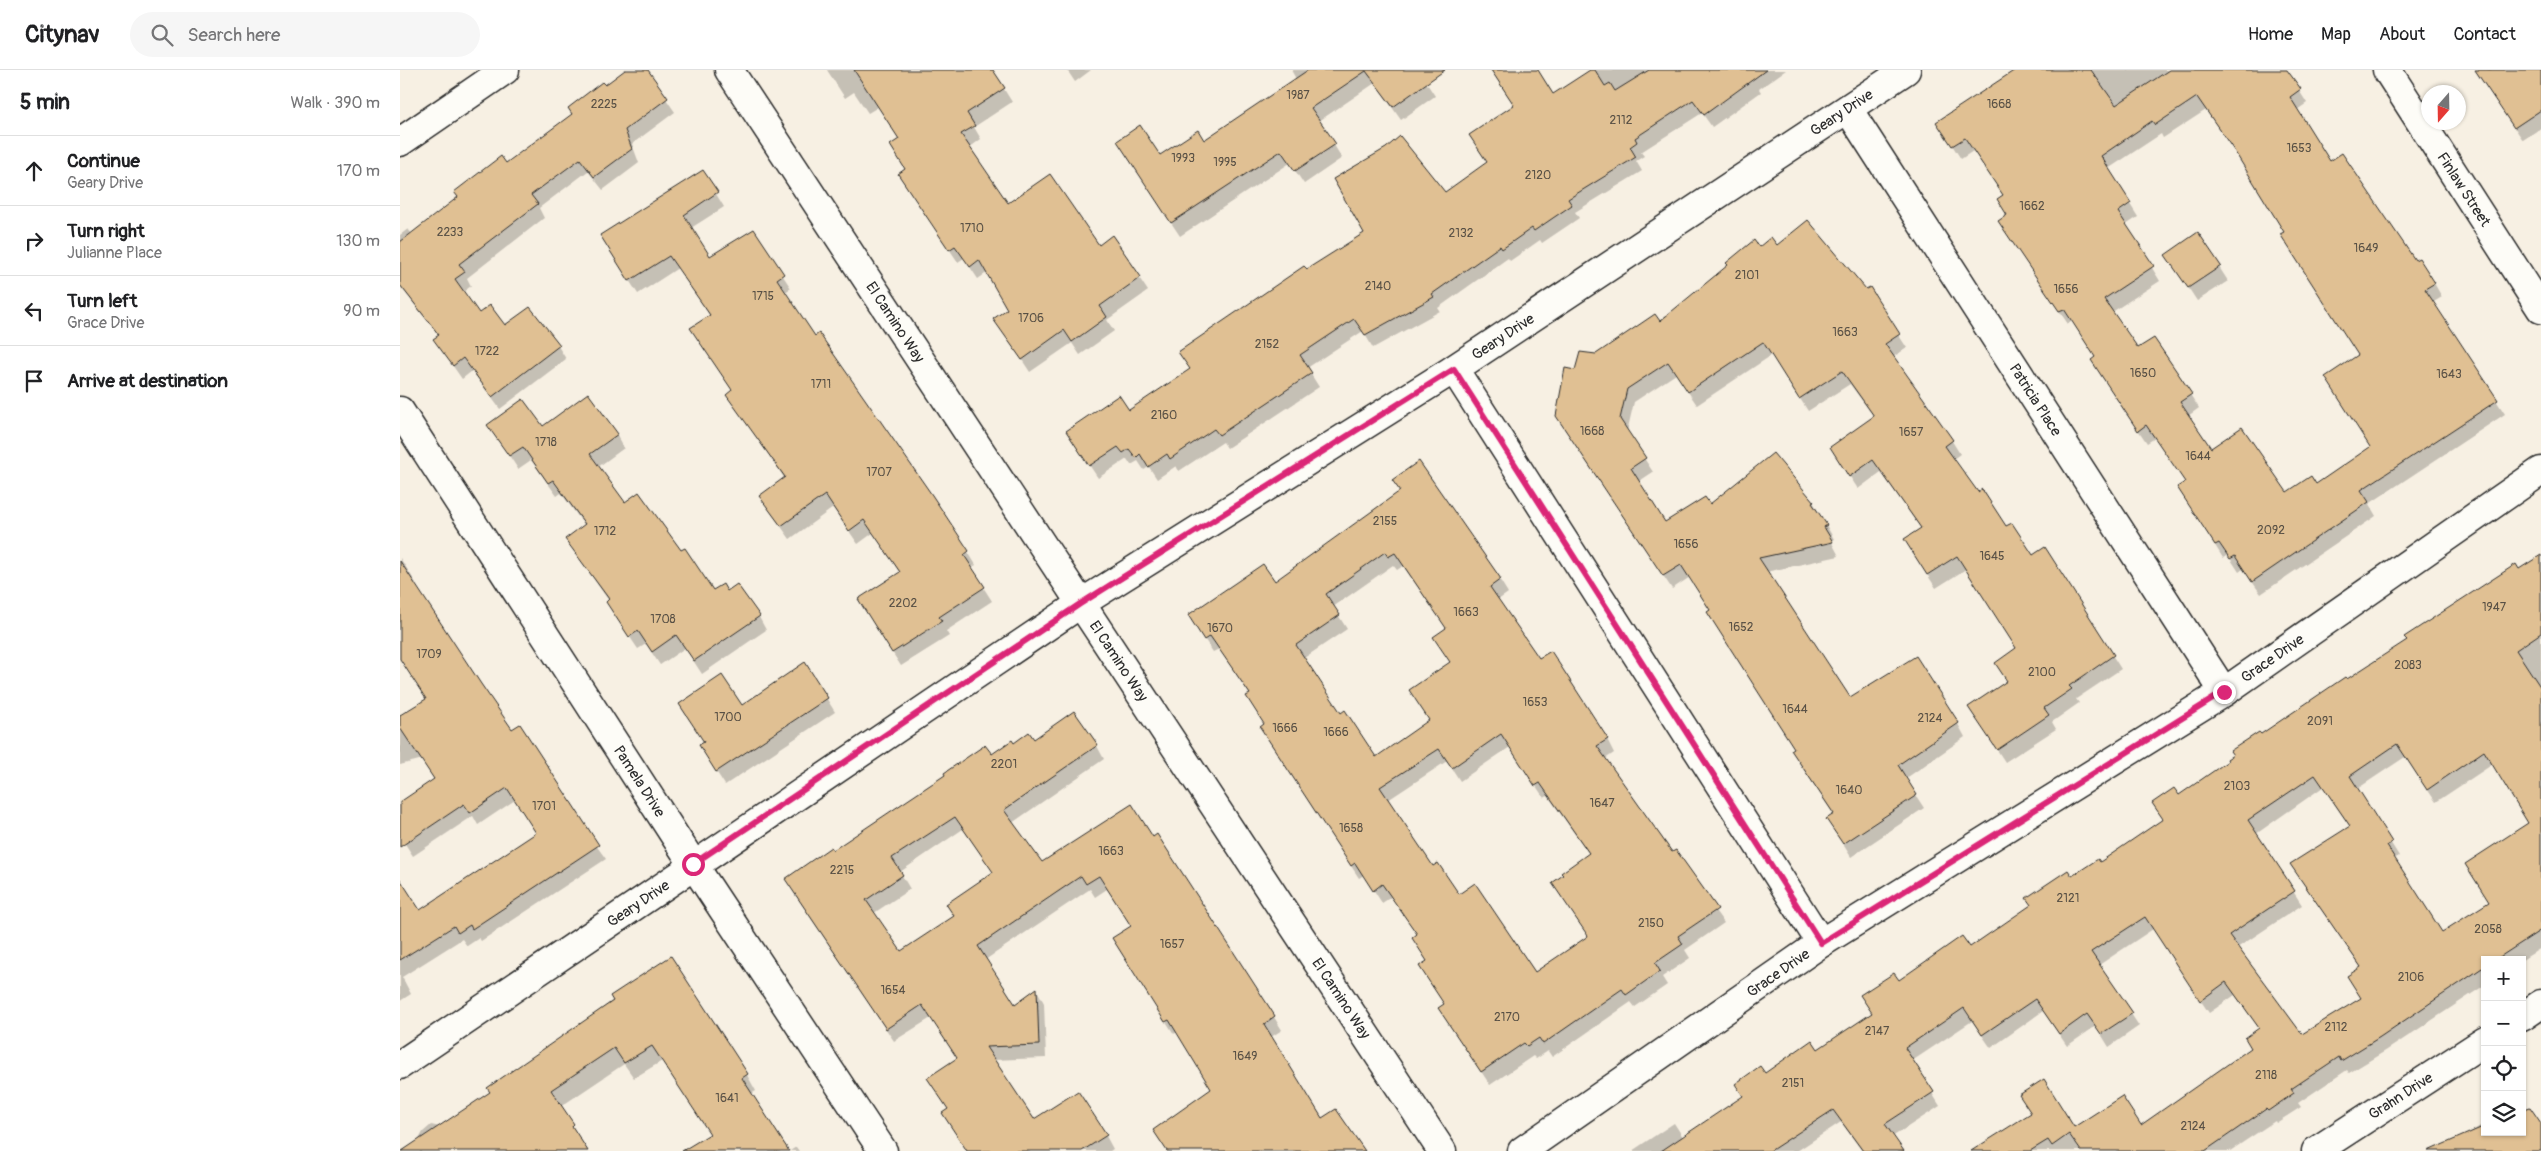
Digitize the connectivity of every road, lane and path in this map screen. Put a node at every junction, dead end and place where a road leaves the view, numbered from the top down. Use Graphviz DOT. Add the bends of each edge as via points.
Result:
graph roads {
  1 [pos="505,70"];
  2 [pos="729,70"];
  3 [pos="1906,70"];
  4 [pos="2387,70"];
  5 [pos="1848,109"];
  6 [pos="400,142"];
  7 [pos="2541,309"];
  8 [pos="1454,369"];
  9 [pos="400,411"];
  10 [pos="2541,470"];
  11 [pos="1080,604"];
  12 [pos="2224,692"];
  13 [pos="693,864"];
  14 [pos="1821,943"];
  15 [pos="2481,1044"];
  16 [pos="400,1065"];
  17 [pos="883,1151"];
  18 [pos="1442,1151"];
  19 [pos="1522,1151"];
  20 [pos="2316,1151"];
  1 -- 6 [label="street"];
  2 -- 11 [label="street, El Camino Way"];
  3 -- 5 [label="street, Geary Drive"];
  4 -- 7 [label="street, Finlaw Street"];
  5 -- 8 [label="street, Geary Drive"];
  5 -- 12 [label="street, Patricia Place"];
  8 -- 11 [label="street, Geary Drive"];
  8 -- 14 [label="street"];
  9 -- 13 [label="street, Pamela Drive"];
  10 -- 12 [label="street, Grace Drive"];
  11 -- 13 [label="street, Geary Drive"];
  11 -- 18 [label="street, El Camino Way"];
  12 -- 14 [label="street, Grace Drive"];
  13 -- 16 [label="street, Geary Drive"];
  13 -- 17 [label="street, Pamela Drive"];
  14 -- 19 [label="street, Grace Drive"];
  15 -- 20 [label="street, Grahn Drive"];
}
